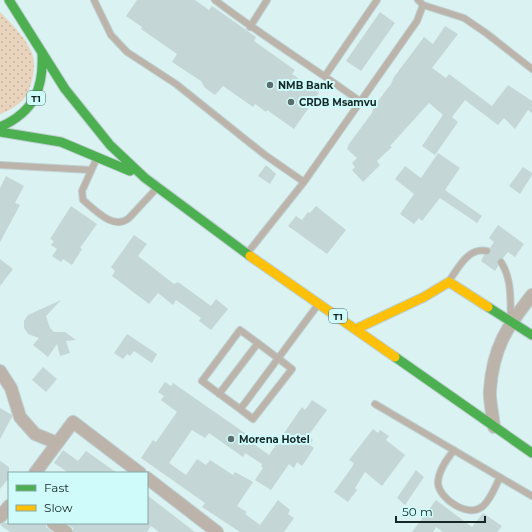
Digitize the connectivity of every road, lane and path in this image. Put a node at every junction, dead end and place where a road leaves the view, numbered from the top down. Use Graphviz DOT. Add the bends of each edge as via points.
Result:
graph roads {
  1 [pos="0,0"];
  2 [pos="9,0"];
  3 [pos="94,0"];
  4 [pos="215,0"];
  5 [pos="267,0"];
  6 [pos="377,0"];
  7 [pos="418,0"];
  8 [pos="423,5"];
  9 [pos="250,27"];
  10 [pos="28,29"];
  11 [pos="42,51"];
  12 [pos="532,69"];
  13 [pos="325,76"];
  14 [pos="361,102"];
  15 [pos="0,127"];
  16 [pos="0,132"];
  17 [pos="98,156"];
  18 [pos="0,165"];
  19 [pos="91,170"];
  20 [pos="145,178"];
  21 [pos="304,182"];
  22 [pos="158,188"];
  23 [pos="487,251"];
  24 [pos="247,254"];
  25 [pos="501,262"];
  26 [pos="449,282"];
  27 [pos="532,295"];
  28 [pos="320,303"];
  29 [pos="511,322"];
  30 [pos="356,329"];
  31 [pos="532,335"];
  32 [pos="258,343"];
  33 [pos="278,358"];
  34 [pos="0,371"];
  35 [pos="220,394"];
  36 [pos="375,404"];
  37 [pos="240,409"];
  38 [pos="494,427"];
  39 [pos="57,443"];
  40 [pos="454,450"];
  41 [pos="532,453"];
  42 [pos="36,472"];
  43 [pos="139,472"];
  44 [pos="500,477"];
  45 [pos="148,479"];
  46 [pos="532,496"];
  47 [pos="8,507"];
  48 [pos="0,517"];
  49 [pos="54,524"];
  50 [pos="66,532"];
  51 [pos="216,532"];
  1 -- 10 [label="main road, T1"];
  2 -- 10 [label="main road"];
  3 -- 21 [label="lane" via="111,36 127,52 176,84 265,155"];
  4 -- 9 [label="lane"];
  5 -- 9 [label="lane"];
  6 -- 13 [label="lane"];
  7 -- 8 [label="lane"];
  8 -- 12 [label="lane" via="464,18"];
  8 -- 14 [label="lane" via="417,21"];
  9 -- 13 [label="lane"];
  10 -- 11 [label="main road, T1"];
  11 -- 15 [label="main road, T1" via="43,76 36,98 21,116"];
  11 -- 20 [label="main road, T1" via="65,89 87,118 110,145"];
  13 -- 14 [label="lane"];
  14 -- 21 [label="lane"];
  16 -- 17 [label="main road, T1" via="61,142"];
  17 -- 19 [label="lane"];
  17 -- 20 [label="main road, T1"];
  18 -- 19 [label="lane"];
  19 -- 22 [label="lane" via="82,191 83,200 117,224 129,218"];
  20 -- 22 [label="main road, T1"];
  21 -- 24 [label="lane"];
  22 -- 24 [label="main road, T1"];
  23 -- 26 [label="lane" via="470,253"];
  24 -- 28 [label="main road, T1"];
  25 -- 29 [label="lane" via="507,270 510,283"];
  26 -- 29 [label="main road"];
  26 -- 30 [label="main road" via="424,297"];
  27 -- 29 [label="street"];
  28 -- 30 [label="main road, T1"];
  28 -- 33 [label="lane"];
  29 -- 31 [label="main road"];
  29 -- 38 [label="street" via="498,344 490,391"];
  30 -- 38 [label="main road, T1"];
  32 -- 33 [label="lane"];
  32 -- 35 [label="lane"];
  32 -- 35 [label="lane" via="240,330 202,381"];
  33 -- 37 [label="lane"];
  33 -- 37 [label="lane" via="292,369 253,419"];
  34 -- 39 [label="street" via="11,388 20,417 35,434"];
  35 -- 37 [label="lane"];
  36 -- 40 [label="lane"];
  38 -- 41 [label="main road, T1"];
  39 -- 42 [label="street"];
  39 -- 43 [label="street" via="73,422"];
  40 -- 44 [label="lane"];
  40 -- 44 [label="lane" via="443,466 438,482 443,495 454,504 469,510 482,507"];
  44 -- 46 [label="lane"];
  45 -- 51 [label="street"];
  47 -- 48 [label="street"];
  49 -- 50 [label="street"];
}
